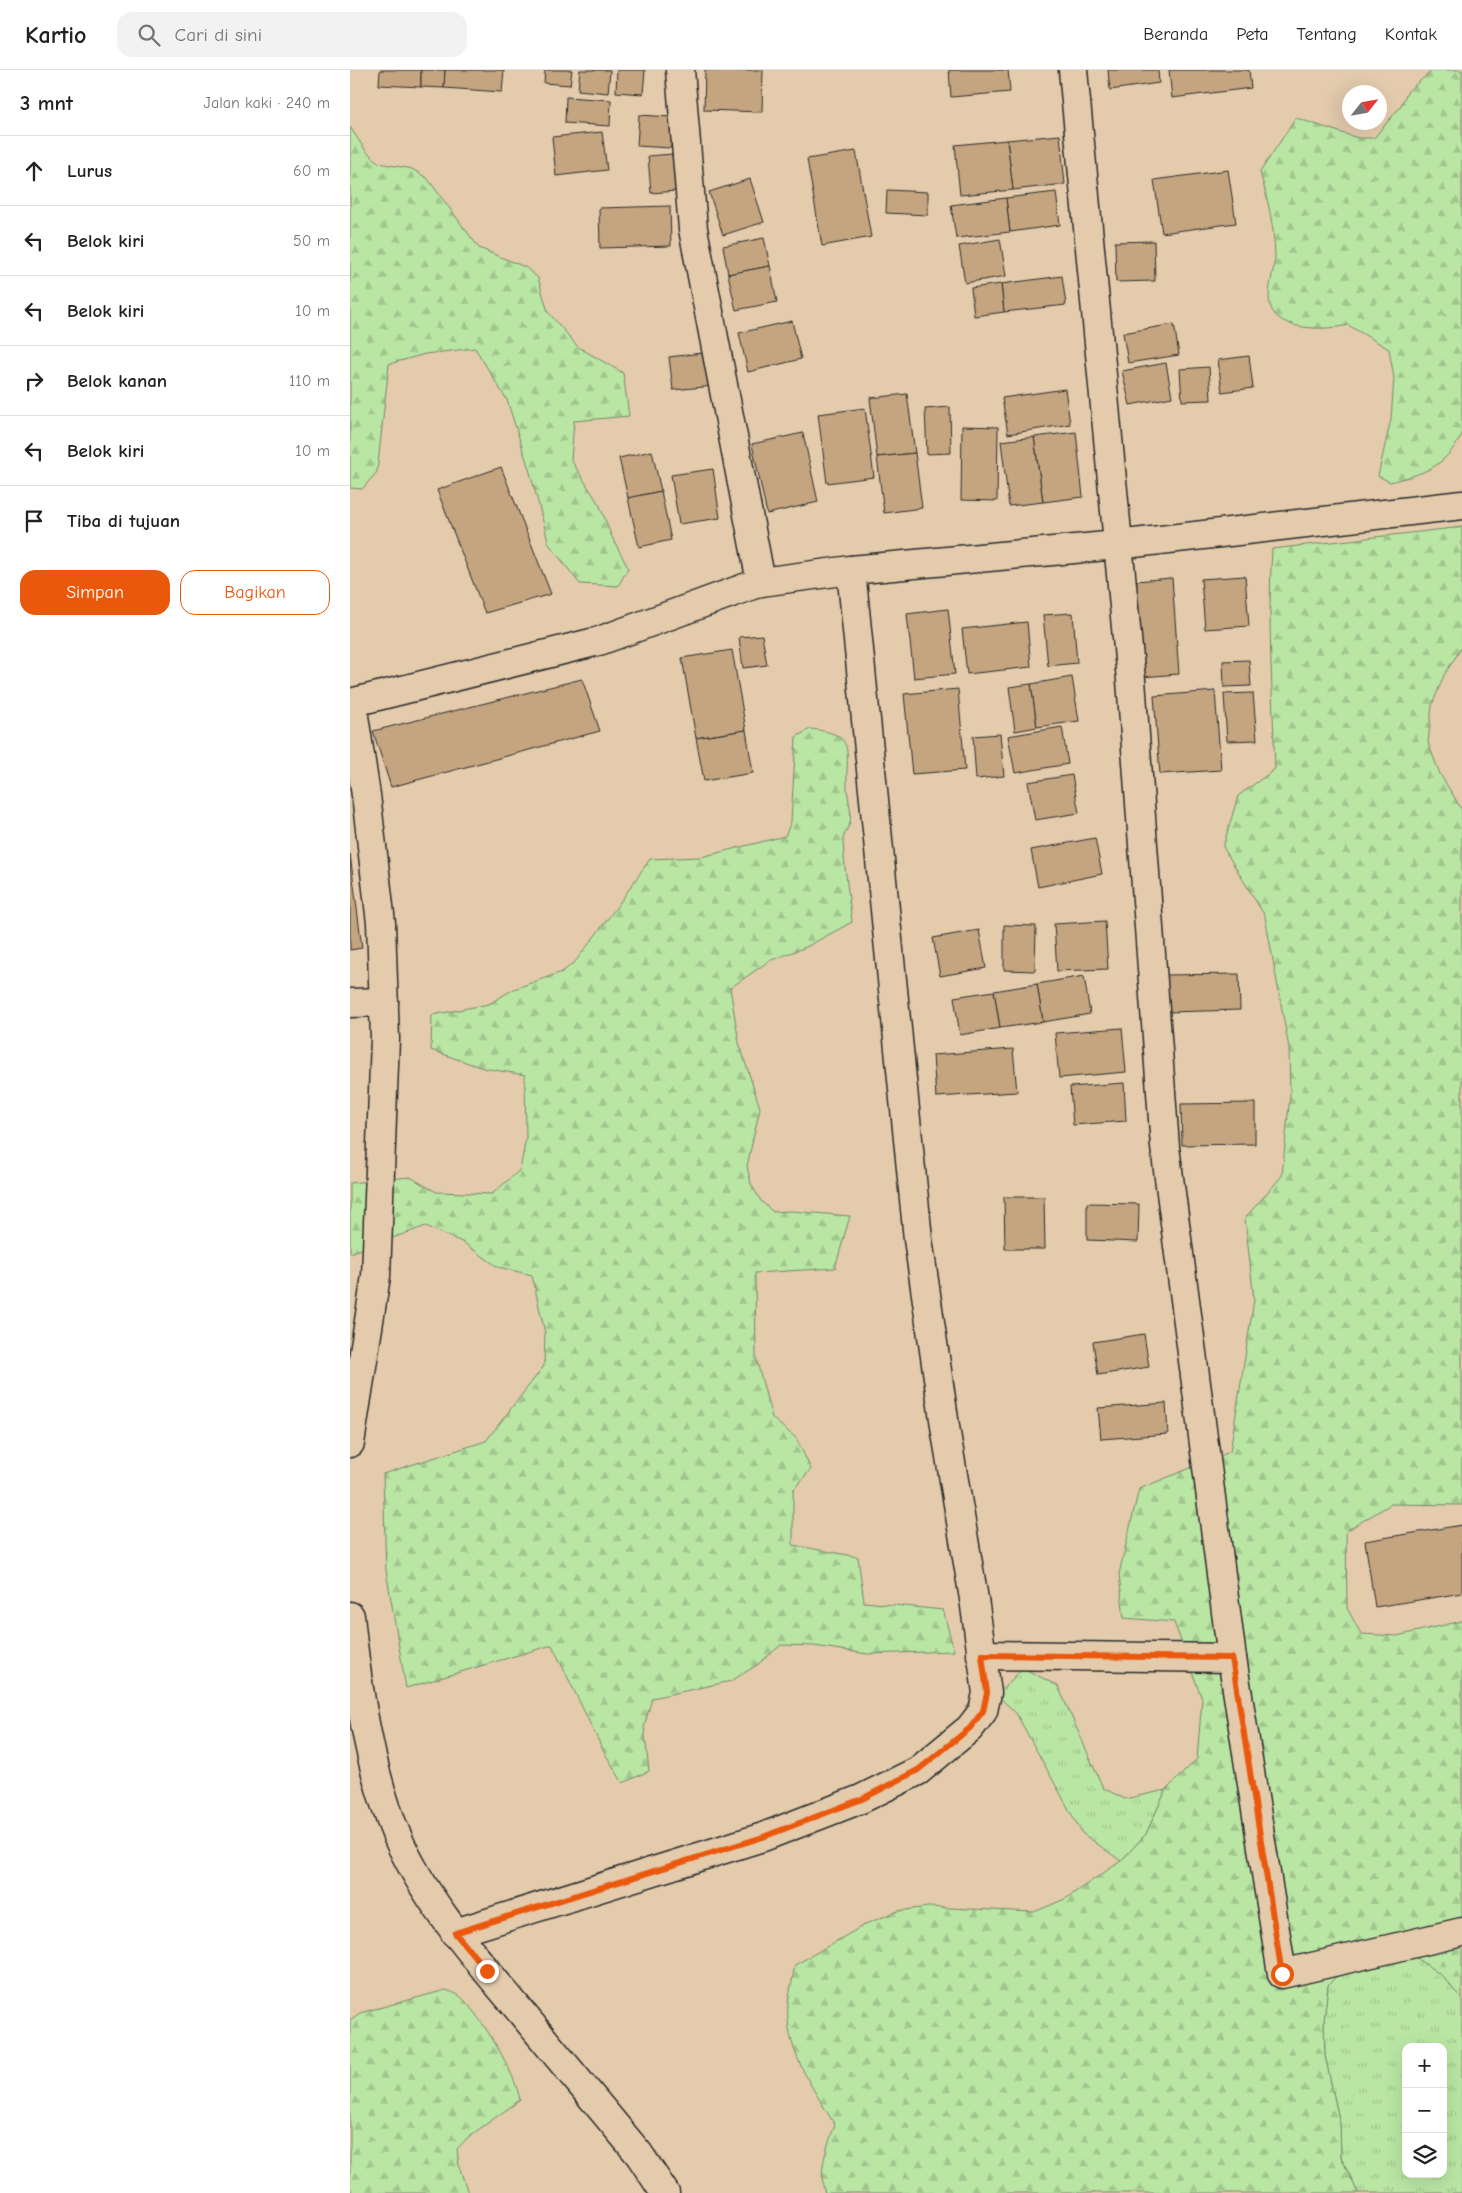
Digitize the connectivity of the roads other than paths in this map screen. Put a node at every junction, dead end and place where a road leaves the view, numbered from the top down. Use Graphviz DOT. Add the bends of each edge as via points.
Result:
graph roads {
  1 [pos="680,70"];
  2 [pos="1073,70"];
  3 [pos="1462,505"];
  4 [pos="1117,545"];
  5 [pos="851,570"];
  6 [pos="761,582"];
  7 [pos="351,703"];
  8 [pos="384,1002"];
  9 [pos="350,1003"];
  10 [pos="350,1443"];
  11 [pos="350,1616"];
  12 [pos="982,1655"];
  13 [pos="1232,1658"];
  14 [pos="1462,1932"];
  15 [pos="455,1933"];
  16 [pos="665,2193"];
  1 -- 6 [label="street" via="693,229"];
  2 -- 4 [label="street"];
  3 -- 4 [label="street"];
  4 -- 5 [label="street"];
  4 -- 13 [label="street" via="1131,680 1165,1147"];
  5 -- 6 [label="street"];
  5 -- 12 [label="street" via="918,1239"];
  6 -- 7 [label="street" via="599,641"];
  7 -- 8 [label="street" via="380,913"];
  8 -- 9 [label="street"];
  8 -- 10 [label="street" via="376,1276"];
  11 -- 15 [label="street" via="354,1657 375,1770 397,1836 427,1893"];
  12 -- 13 [label="street"];
  12 -- 15 [label="street" via="987,1693 983,1711 970,1728 918,1770 862,1799 763,1837"];
  13 -- 14 [label="street" via="1282,1974"];
  15 -- 16 [label="street" via="639,2154"];
}
